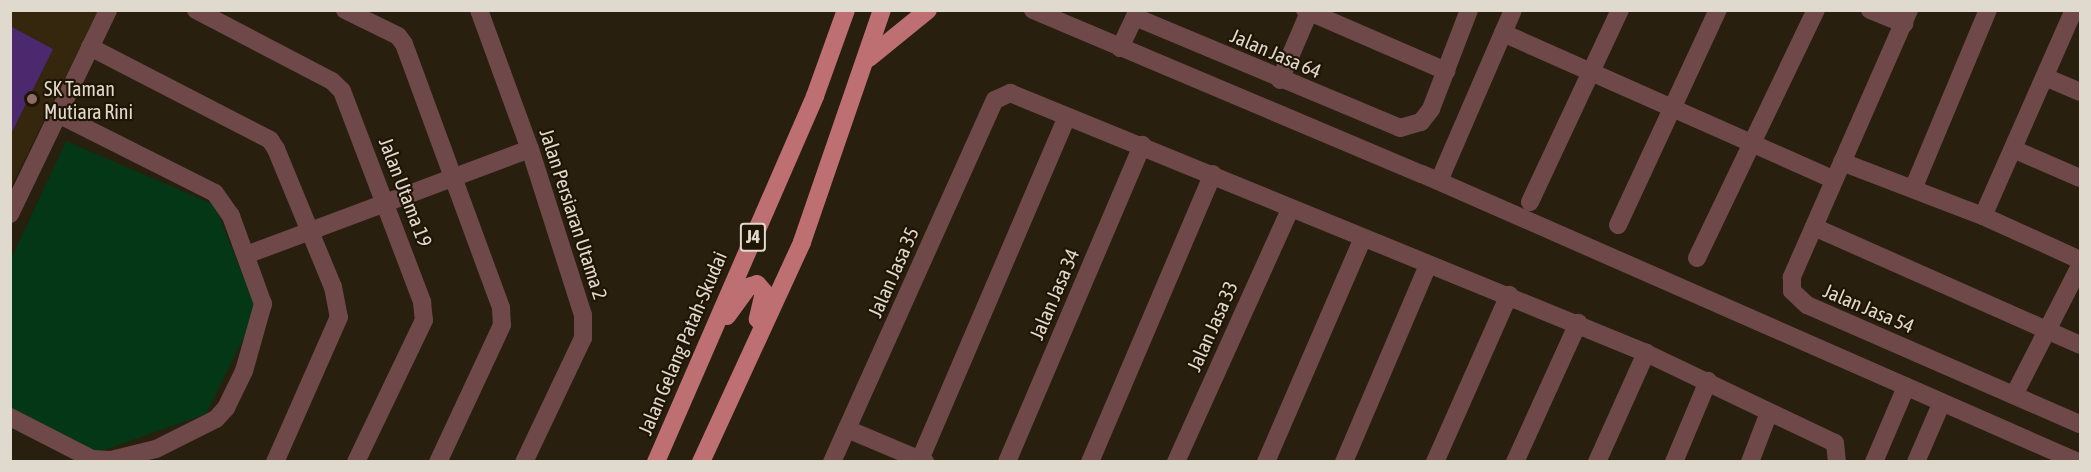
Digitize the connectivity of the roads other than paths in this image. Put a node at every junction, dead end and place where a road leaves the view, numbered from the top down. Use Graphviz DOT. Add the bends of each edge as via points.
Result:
graph roads {
  1 [pos="108,10"];
  2 [pos="196,10"];
  3 [pos="345,10"];
  4 [pos="479,10"];
  5 [pos="846,10"];
  6 [pos="882,10"];
  7 [pos="928,10"];
  8 [pos="1033,10"];
  9 [pos="1469,10"];
  10 [pos="1513,10"];
  11 [pos="1620,10"];
  12 [pos="1718,10"];
  13 [pos="1816,10"];
  14 [pos="1870,10"];
  15 [pos="1988,10"];
  16 [pos="2074,10"];
  17 [pos="1308,11"];
  18 [pos="1136,14"];
  19 [pos="1906,17"];
  20 [pos="1503,33"];
  21 [pos="90,47"];
  22 [pos="1120,48"];
  23 [pos="867,60"];
  24 [pos="1446,71"];
  25 [pos="1589,72"];
  26 [pos="2045,77"];
  27 [pos="1280,80"];
  28 [pos="2080,92"];
  29 [pos="1670,107"];
  30 [pos="58,114"];
  31 [pos="1067,117"];
  32 [pos="1142,145"];
  33 [pos="1755,145"];
  34 [pos="530,149"];
  35 [pos="2013,149"];
  36 [pos="1842,162"];
  37 [pos="1213,174"];
  38 [pos="451,176"];
  39 [pos="2080,178"];
  40 [pos="1834,180"];
  41 [pos="1439,181"];
  42 [pos="1913,189"];
  43 [pos="386,201"];
  44 [pos="1530,202"];
  45 [pos="1290,210"];
  46 [pos="10,214"];
  47 [pos="1983,216"];
  48 [pos="1618,225"];
  49 [pos="1814,227"];
  50 [pos="310,232"];
  51 [pos="1363,238"];
  52 [pos="246,255"];
  53 [pos="1697,258"];
  54 [pos="2080,260"];
  55 [pos="1428,265"];
  56 [pos="2080,267"];
  57 [pos="1509,296"];
  58 [pos="1578,323"];
  59 [pos="2045,330"];
  60 [pos="2080,345"];
  61 [pos="1646,353"];
  62 [pos="701,355"];
  63 [pos="744,369"];
  64 [pos="1708,381"];
  65 [pos="1906,387"];
  66 [pos="2014,395"];
  67 [pos="1942,402"];
  68 [pos="1768,415"];
  69 [pos="10,417"];
  70 [pos="2080,424"];
  71 [pos="847,429"];
  72 [pos="158,455"];
  73 [pos="921,461"];
  74 [pos="275,462"];
  75 [pos="356,462"];
  76 [pos="438,462"];
  77 [pos="524,462"];
  78 [pos="656,462"];
  79 [pos="701,462"];
  80 [pos="832,462"];
  81 [pos="1007,462"];
  82 [pos="1090,462"];
  83 [pos="1176,462"];
  84 [pos="1266,462"];
  85 [pos="1344,462"];
  86 [pos="1435,462"];
  87 [pos="1515,462"];
  88 [pos="1597,462"];
  89 [pos="1674,462"];
  90 [pos="1749,462"];
  91 [pos="1837,462"];
  92 [pos="1874,462"];
  93 [pos="1916,462"];
  94 [pos="2078,462"];
  1 -- 21 [label="street"];
  2 -- 43 [label="street, Jalan Utama 19" via="332,81 342,91"];
  3 -- 38 [label="street" via="398,36 404,44"];
  4 -- 34 [label="street, Jalan Persiaran Utama 2"];
  5 -- 62 [label="main road, Jalan Gelang Patah-Skudai / J4" via="815,96"];
  6 -- 23 [label="main road, J4"];
  7 -- 23 [label="main road" via="879,45"];
  8 -- 22 [label="street"];
  9 -- 24 [label="street"];
  10 -- 20 [label="street"];
  11 -- 25 [label="street"];
  12 -- 29 [label="street"];
  13 -- 33 [label="street"];
  14 -- 19 [label="street"];
  15 -- 42 [label="street"];
  16 -- 26 [label="street"];
  17 -- 24 [label="street"];
  17 -- 27 [label="street"];
  18 -- 22 [label="street"];
  18 -- 27 [label="street, Jalan Jasa 64"];
  19 -- 36 [label="street, Jalan Jasa 54"];
  20 -- 25 [label="street"];
  20 -- 41 [label="street"];
  21 -- 30 [label="street"];
  21 -- 50 [label="street" via="270,140"];
  22 -- 41 [label="street"];
  23 -- 63 [label="main road, J4" via="802,242"];
  24 -- 27 [label="street, Jalan Jasa 64" via="1421,122 1400,128"];
  25 -- 29 [label="street"];
  25 -- 44 [label="street"];
  26 -- 28 [label="street"];
  26 -- 35 [label="street"];
  29 -- 33 [label="street"];
  29 -- 48 [label="street"];
  30 -- 46 [label="street"];
  30 -- 52 [label="street" via="215,192 231,216"];
  31 -- 32 [label="street"];
  31 -- 71 [label="street, Jalan Jasa 35" via="1010,93 995,100"];
  31 -- 73 [label="street"];
  32 -- 37 [label="street"];
  32 -- 81 [label="street, Jalan Jasa 34"];
  33 -- 40 [label="street"];
  33 -- 53 [label="street"];
  34 -- 38 [label="street"];
  34 -- 77 [label="street, Jalan Persiaran Utama 2" via="584,327"];
  35 -- 39 [label="street"];
  35 -- 47 [label="street"];
  36 -- 40 [label="street, Jalan Jasa 54"];
  36 -- 42 [label="street"];
  37 -- 45 [label="street"];
  37 -- 82 [label="street"];
  38 -- 43 [label="street"];
  38 -- 76 [label="street" via="501,309 502,325"];
  40 -- 49 [label="street, Jalan Jasa 54"];
  41 -- 65 [label="street"];
  42 -- 47 [label="street"];
  43 -- 50 [label="street"];
  43 -- 75 [label="street, Jalan Utama 19" via="423,302 424,320"];
  45 -- 51 [label="street"];
  45 -- 83 [label="street, Jalan Jasa 33"];
  47 -- 54 [label="street"];
  49 -- 59 [label="street"];
  49 -- 66 [label="street, Jalan Jasa 54" via="1792,277 1796,298"];
  50 -- 52 [label="street"];
  50 -- 74 [label="street" via="339,317"];
  51 -- 55 [label="street"];
  51 -- 84 [label="street"];
  52 -- 72 [label="street" via="263,304 244,371 216,419"];
  55 -- 57 [label="street"];
  55 -- 85 [label="street"];
  56 -- 59 [label="street"];
  57 -- 58 [label="street"];
  57 -- 86 [label="street"];
  58 -- 61 [label="street"];
  58 -- 87 [label="street"];
  59 -- 60 [label="street"];
  59 -- 66 [label="street"];
  61 -- 64 [label="street"];
  61 -- 88 [label="street"];
  62 -- 63 [label="main road" via="748,287 757,284 764,292 762,309"];
  62 -- 78 [label="main road, Jalan Gelang Patah-Skudai / J4"];
  63 -- 79 [label="main road, J4"];
  64 -- 68 [label="street"];
  64 -- 89 [label="street"];
  65 -- 67 [label="street"];
  65 -- 92 [label="street"];
  66 -- 70 [label="street, Jalan Jasa 54"];
  67 -- 93 [label="street"];
  67 -- 94 [label="street"];
  68 -- 90 [label="street"];
  68 -- 91 [label="street" via="1835,443"];
  69 -- 72 [label="street" via="92,459"];
  71 -- 73 [label="street"];
  71 -- 80 [label="street, Jalan Jasa 35"];
}
